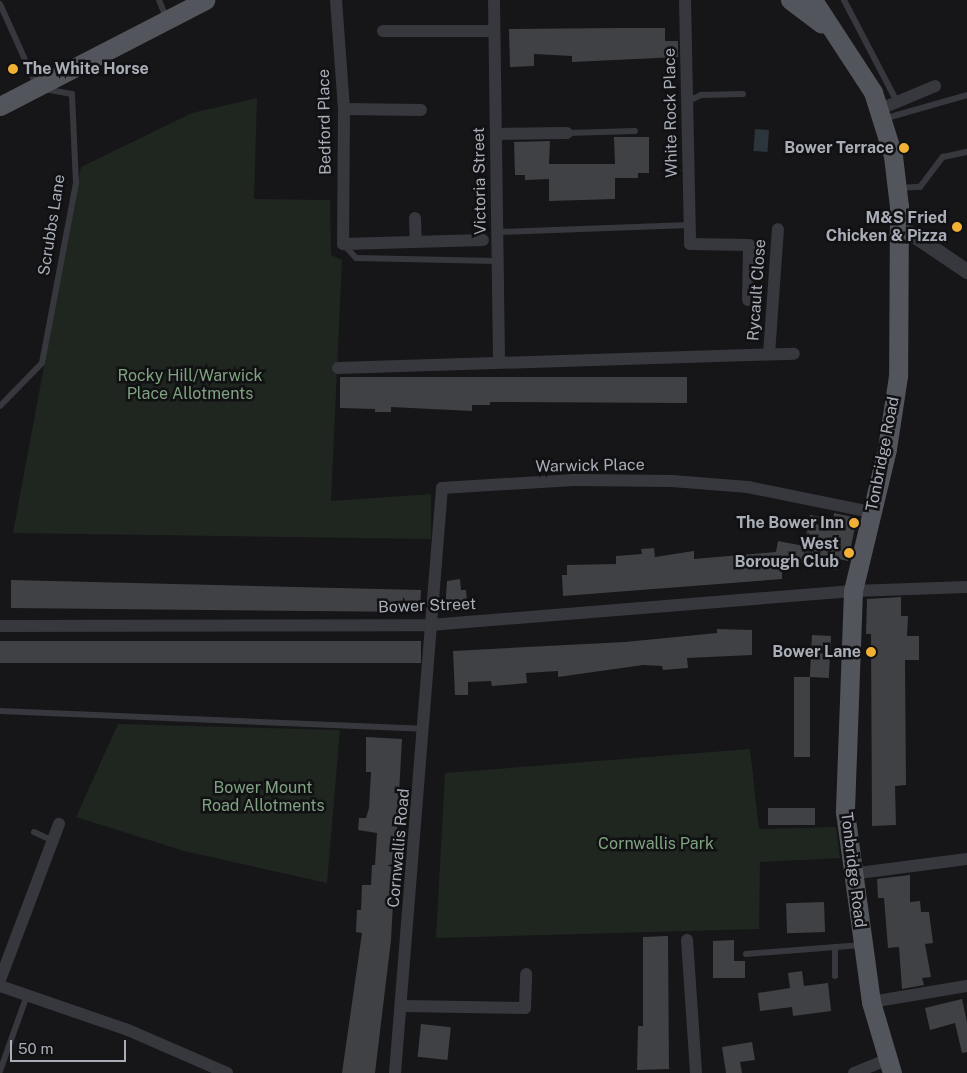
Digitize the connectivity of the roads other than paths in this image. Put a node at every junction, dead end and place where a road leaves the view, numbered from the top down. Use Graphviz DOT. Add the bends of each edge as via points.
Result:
graph roads {
  1 [pos="159,0"];
  2 [pos="205,0"];
  3 [pos="336,0"];
  4 [pos="494,0"];
  5 [pos="686,0"];
  6 [pos="790,0"];
  7 [pos="813,0"];
  8 [pos="844,0"];
  9 [pos="0,4"];
  10 [pos="166,18"];
  11 [pos="828,29"];
  12 [pos="383,31"];
  13 [pos="493,31"];
  14 [pos="935,86"];
  15 [pos="39,88"];
  16 [pos="743,94"];
  17 [pos="967,95"];
  18 [pos="686,102"];
  19 [pos="897,102"];
  20 [pos="0,106"];
  21 [pos="344,109"];
  22 [pos="421,110"];
  23 [pos="880,115"];
  24 [pos="635,131"];
  25 [pos="567,133"];
  26 [pos="496,134"];
  27 [pos="967,152"];
  28 [pos="897,188"];
  29 [pos="415,218"];
  30 [pos="689,225"];
  31 [pos="778,229"];
  32 [pos="498,232"];
  33 [pos="900,232"];
  34 [pos="844,237"];
  35 [pos="483,240"];
  36 [pos="416,241"];
  37 [pos="343,244"];
  38 [pos="497,261"];
  39 [pos="967,271"];
  40 [pos="748,300"];
  41 [pos="769,354"];
  42 [pos="794,354"];
  43 [pos="499,361"];
  44 [pos="338,368"];
  45 [pos="0,406"];
  46 [pos="871,512"];
  47 [pos="967,586"];
  48 [pos="853,591"];
  49 [pos="430,625"];
  50 [pos="0,626"];
  51 [pos="0,711"];
  52 [pos="424,729"];
  53 [pos="59,824"];
  54 [pos="34,832"];
  55 [pos="52,840"];
  56 [pos="967,859"];
  57 [pos="851,874"];
  58 [pos="687,940"];
  59 [pos="863,945"];
  60 [pos="835,947"];
  61 [pos="746,954"];
  62 [pos="526,974"];
  63 [pos="835,976"];
  64 [pos="0,980"];
  65 [pos="0,986"];
  66 [pos="967,986"];
  67 [pos="27,995"];
  68 [pos="871,1002"];
  69 [pos="402,1006"];
  70 [pos="889,1067"];
  71 [pos="0,1071"];
  72 [pos="227,1073"];
  73 [pos="395,1073"];
  74 [pos="696,1073"];
  75 [pos="854,1073"];
  1 -- 10 [label="lane"];
  2 -- 10 [label="main road"];
  3 -- 21 [label="street, Bedford Place"];
  4 -- 13 [label="street, Victoria Street"];
  5 -- 18 [label="street, White Rock Place"];
  6 -- 11 [label="main road"];
  7 -- 11 [label="main road, Tonbridge Road"];
  8 -- 19 [label="lane"];
  9 -- 15 [label="lane"];
  10 -- 15 [label="main road"];
  11 -- 23 [label="main road, Tonbridge Road" via="872,92"];
  12 -- 13 [label="street"];
  13 -- 26 [label="street, Victoria Street"];
  14 -- 19 [label="street"];
  15 -- 20 [label="main road"];
  15 -- 45 [label="lane, Scrubbs Lane" via="72,94 76,182 42,364"];
  16 -- 18 [label="lane" via="701,96"];
  17 -- 23 [label="lane" via="950,102 941,100"];
  18 -- 30 [label="street, White Rock Place"];
  19 -- 23 [label="street"];
  21 -- 22 [label="street"];
  21 -- 37 [label="street, Bedford Place"];
  23 -- 28 [label="main road, Tonbridge Road" via="893,156"];
  24 -- 25 [label="lane"];
  25 -- 26 [label="street"];
  26 -- 32 [label="street, Victoria Street"];
  27 -- 28 [label="lane" via="943,157 920,187"];
  28 -- 33 [label="main road, Tonbridge Road"];
  29 -- 36 [label="street"];
  30 -- 32 [label="lane"];
  30 -- 40 [label="street, White Rock Place" via="690,244 748,245"];
  31 -- 41 [label="street, Rycault Close"];
  32 -- 38 [label="street, Victoria Street"];
  33 -- 34 [label="lane"];
  33 -- 39 [label="street"];
  33 -- 46 [label="main road, Tonbridge Road" via="898,376 887,449"];
  35 -- 36 [label="street"];
  36 -- 37 [label="street"];
  37 -- 38 [label="lane" via="356,258"];
  38 -- 43 [label="street, Victoria Street"];
  41 -- 42 [label="street, Rycault Close"];
  41 -- 43 [label="street, Rycault Close"];
  43 -- 44 [label="street"];
  46 -- 48 [label="main road, Tonbridge Road"];
  46 -- 49 [label="street, Warwick Place" via="748,487 672,481 574,480 442,488"];
  47 -- 48 [label="street"];
  48 -- 49 [label="street, Bower Street"];
  48 -- 57 [label="main road, Tonbridge Road" via="845,812"];
  49 -- 50 [label="street, Bower Street"];
  49 -- 52 [label="street, Cornwallis Road"];
  51 -- 52 [label="lane"];
  52 -- 69 [label="street, Cornwallis Road"];
  53 -- 55 [label="street"];
  54 -- 55 [label="lane"];
  55 -- 64 [label="street"];
  56 -- 57 [label="street"];
  57 -- 59 [label="main road, Tonbridge Road"];
  58 -- 74 [label="street"];
  59 -- 60 [label="lane"];
  59 -- 68 [label="main road, Tonbridge Road"];
  60 -- 61 [label="lane"];
  60 -- 63 [label="lane"];
  62 -- 69 [label="street" via="525,1008"];
  65 -- 67 [label="street"];
  66 -- 68 [label="street"];
  67 -- 71 [label="lane"];
  67 -- 72 [label="street" via="128,1030"];
  68 -- 70 [label="main road, Tonbridge Road"];
  69 -- 73 [label="street, Cornwallis Road"];
  70 -- 75 [label="street"];
}
